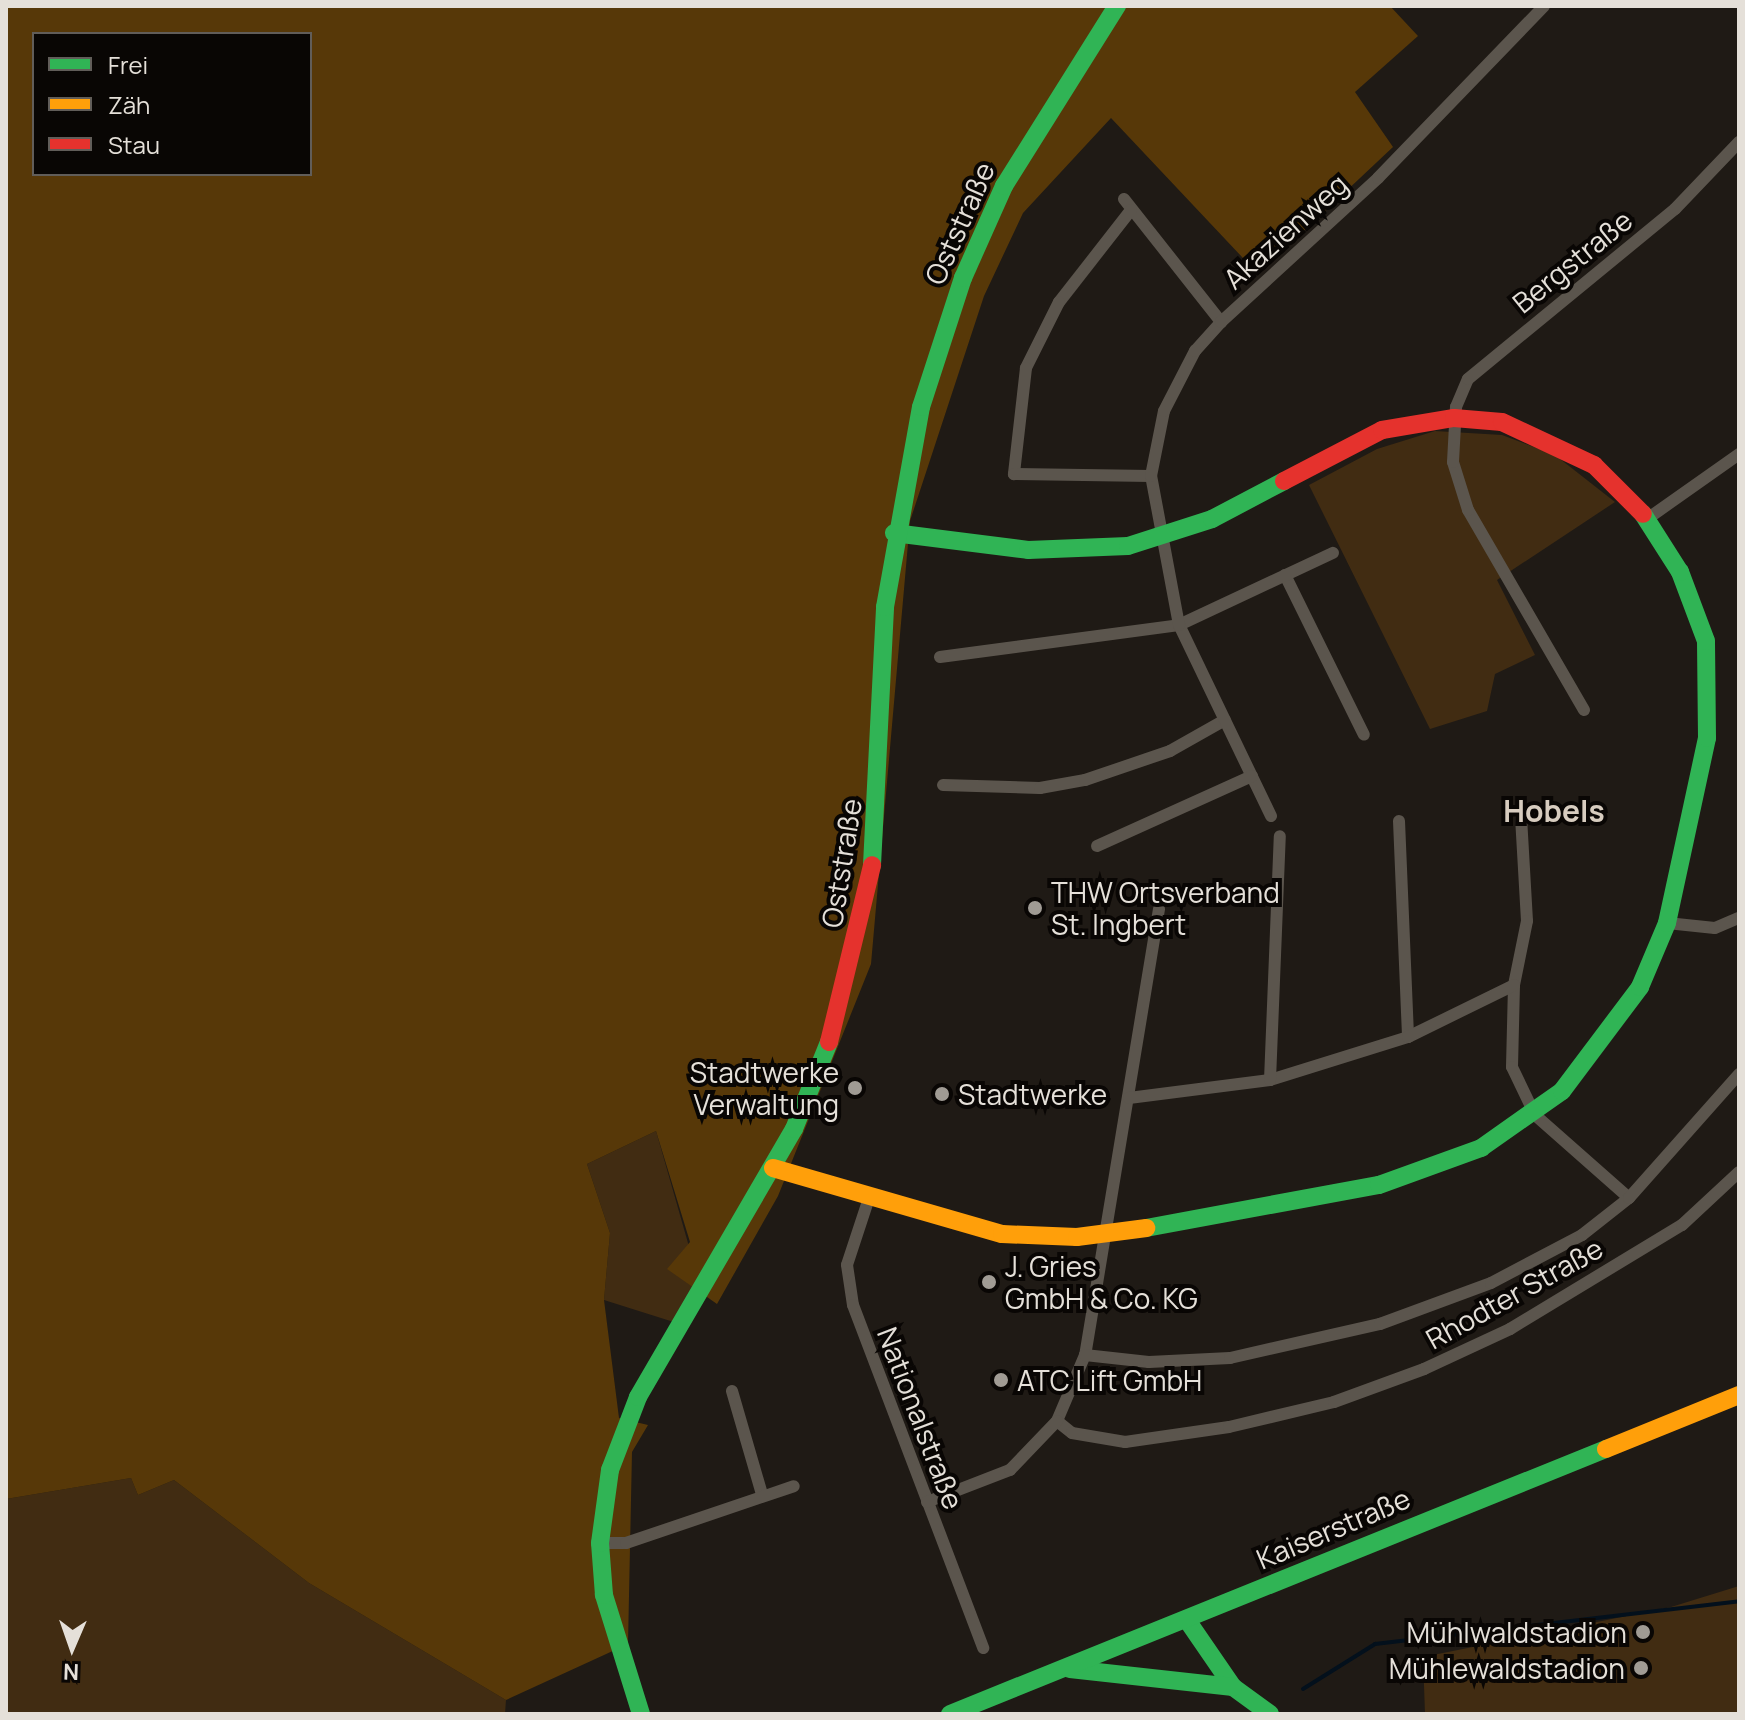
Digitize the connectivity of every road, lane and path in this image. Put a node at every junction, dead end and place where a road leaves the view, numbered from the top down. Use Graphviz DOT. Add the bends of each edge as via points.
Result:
graph roads {
  1 [pos="1117,6"];
  2 [pos="1544,6"];
  3 [pos="1739,142"];
  4 [pos="1734,156"];
  5 [pos="1221,322"];
  6 [pos="1454,418"];
  7 [pos="1739,454"];
  8 [pos="1151,476"];
  9 [pos="1647,519"];
  10 [pos="894,533"];
  11 [pos="1159,538"];
  12 [pos="1333,553"];
  13 [pos="1285,575"];
  14 [pos="1179,625"];
  15 [pos="940,657"];
  16 [pos="1584,710"];
  17 [pos="1225,720"];
  18 [pos="1364,735"];
  19 [pos="1252,776"];
  20 [pos="943,785"];
  21 [pos="1271,816"];
  22 [pos="1521,817"];
  23 [pos="1399,821"];
  24 [pos="1280,836"];
  25 [pos="1097,846"];
  26 [pos="1159,909"];
  27 [pos="1739,918"];
  28 [pos="1667,923"];
  29 [pos="1514,985"];
  30 [pos="1408,1037"];
  31 [pos="1739,1074"];
  32 [pos="1270,1080"];
  33 [pos="1129,1098"];
  34 [pos="1535,1115"];
  35 [pos="773,1168"];
  36 [pos="1739,1172"];
  37 [pos="1629,1198"];
  38 [pos="868,1201"];
  39 [pos="1105,1236"];
  40 [pos="1085,1355"];
  41 [pos="732,1391"];
  42 [pos="1739,1395"];
  43 [pos="1057,1421"];
  44 [pos="794,1486"];
  45 [pos="762,1494"];
  46 [pos="927,1502"];
  47 [pos="600,1543"];
  48 [pos="1187,1620"];
  49 [pos="983,1648"];
  50 [pos="1060,1669"];
  51 [pos="1239,1691"];
  52 [pos="641,1714"];
  53 [pos="950,1714"];
  54 [pos="1270,1714"];
  1 -- 10 [label="main road, Oststraße" via="1030,137 981,233 921,407"];
  2 -- 5 [label="street, Akazienweg" via="1378,178"];
  3 -- 4 [label="street, Bergstraße"];
  4 -- 6 [label="street, Bergstraße" via="1468,379"];
  5 -- 8 [label="street, Akazienweg" via="1195,351 1164,411"];
  5 -- 8 [label="street" via="1128,205 1059,302 1026,368 1014,474"];
  6 -- 9 [label="main road" via="1502,422 1569,448"];
  6 -- 11 [label="main road" via="1382,430 1212,519"];
  6 -- 16 [label="street, Bergstraße" via="1453,462 1468,510"];
  7 -- 9 [label="street"];
  8 -- 11 [label="street, Akazienweg"];
  9 -- 28 [label="main road" via="1691,598 1712,687"];
  10 -- 11 [label="main road" via="1063,552"];
  10 -- 35 [label="main road, Oststraße" via="866,901 827,1050"];
  11 -- 14 [label="street, Akazienweg"];
  12 -- 13 [label="street"];
  13 -- 14 [label="street"];
  13 -- 18 [label="street"];
  14 -- 15 [label="street"];
  14 -- 17 [label="street, Akazienweg"];
  17 -- 19 [label="street, Akazienweg"];
  17 -- 20 [label="street" via="1170,751 1085,780 1040,788"];
  19 -- 21 [label="street, Akazienweg"];
  19 -- 25 [label="street"];
  22 -- 29 [label="street" via="1527,921"];
  23 -- 30 [label="street"];
  24 -- 32 [label="street"];
  26 -- 33 [label="street"];
  27 -- 28 [label="street" via="1715,928"];
  28 -- 34 [label="main road" via="1620,1020"];
  29 -- 30 [label="street"];
  29 -- 34 [label="street" via="1512,1067"];
  30 -- 32 [label="street"];
  31 -- 37 [label="street"];
  32 -- 33 [label="street"];
  33 -- 39 [label="street"];
  34 -- 37 [label="street"];
  34 -- 39 [label="main road" via="1481,1148 1379,1185"];
  35 -- 38 [label="main road"];
  35 -- 47 [label="main road, Oststraße" via="638,1397 610,1470"];
  36 -- 43 [label="street, Rhodter Straße" via="1682,1225 1510,1329 1334,1402 1125,1442 1072,1433"];
  37 -- 40 [label="street" via="1582,1235 1491,1283 1380,1324 1230,1358"];
  38 -- 39 [label="main road" via="1002,1234"];
  38 -- 46 [label="street, Nationalstraße" via="847,1265 853,1305"];
  39 -- 40 [label="street"];
  40 -- 43 [label="street"];
  41 -- 45 [label="street"];
  42 -- 48 [label="main road, Kaiserstraße"];
  43 -- 46 [label="street" via="1010,1470"];
  44 -- 45 [label="street"];
  45 -- 47 [label="street" via="636,1540"];
  46 -- 49 [label="street, Nationalstraße"];
  47 -- 52 [label="main road, Oststraße" via="610,1629"];
  48 -- 50 [label="main road, Kaiserstraße"];
  48 -- 51 [label="main road"];
  50 -- 51 [label="main road"];
  50 -- 53 [label="main road, Kaiserstraße"];
  51 -- 54 [label="main road"];
}
